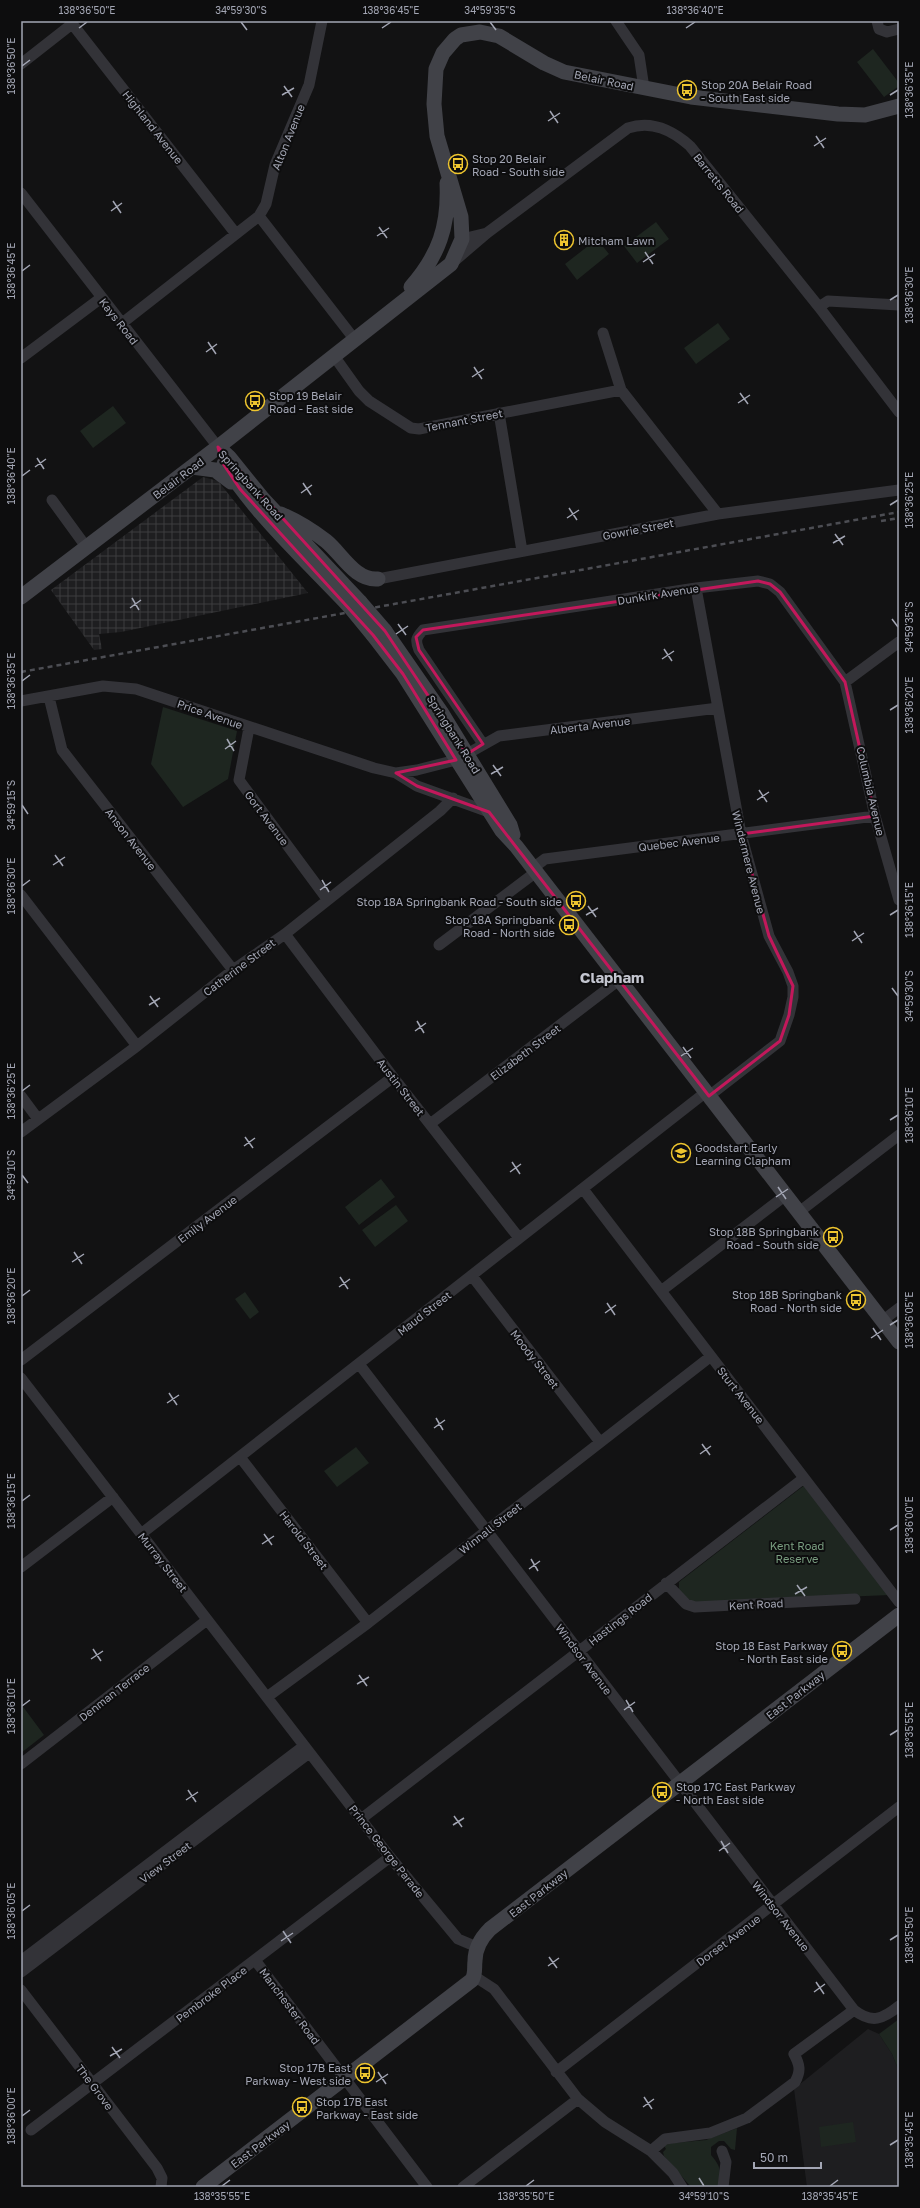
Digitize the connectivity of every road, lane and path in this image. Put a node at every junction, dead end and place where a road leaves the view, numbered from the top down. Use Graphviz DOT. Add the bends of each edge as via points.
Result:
graph roads {
  1 [pos="322,21"];
  2 [pos="616,21"];
  3 [pos="877,21"];
  4 [pos="71,22"];
  5 [pos="481,27"];
  6 [pos="899,29"];
  7 [pos="21,64"];
  8 [pos="644,88"];
  9 [pos="899,106"];
  10 [pos="447,170"];
  11 [pos="21,193"];
  12 [pos="259,216"];
  13 [pos="487,233"];
  14 [pos="236,234"];
  15 [pos="462,238"];
  16 [pos="451,264"];
  17 [pos="417,281"];
  18 [pos="101,298"];
  19 [pos="899,305"];
  20 [pos="819,307"];
  21 [pos="389,312"];
  22 [pos="122,324"];
  23 [pos="603,333"];
  24 [pos="355,340"];
  25 [pos="334,356"];
  26 [pos="21,358"];
  27 [pos="621,390"];
  28 [pos="899,412"];
  29 [pos="499,413"];
  30 [pos="218,447"];
  31 [pos="192,467"];
  32 [pos="240,489"];
  33 [pos="899,490"];
  34 [pos="52,500"];
  35 [pos="274,511"];
  36 [pos="718,514"];
  37 [pos="87,548"];
  38 [pos="522,551"];
  39 [pos="346,562"];
  40 [pos="378,579"];
  41 [pos="343,583"];
  42 [pos="696,588"];
  43 [pos="21,596"];
  44 [pos="355,605"];
  45 [pos="423,630"];
  46 [pos="899,642"];
  47 [pos="845,682"];
  48 [pos="49,697"];
  49 [pos="21,701"];
  50 [pos="718,708"];
  51 [pos="249,728"];
  52 [pos="483,744"];
  53 [pos="461,757"];
  54 [pos="396,773"];
  55 [pos="453,798"];
  56 [pos="489,812"];
  57 [pos="875,816"];
  58 [pos="741,834"];
  59 [pos="516,846"];
  60 [pos="535,870"];
  61 [pos="21,895"];
  62 [pos="328,899"];
  63 [pos="899,900"];
  64 [pos="285,934"];
  65 [pos="439,945"];
  66 [pos="234,970"];
  67 [pos="620,980"];
  68 [pos="136,1046"];
  69 [pos="393,1077"];
  70 [pos="708,1094"];
  71 [pos="21,1096"];
  72 [pos="38,1119"];
  73 [pos="430,1124"];
  74 [pos="21,1132"];
  75 [pos="899,1135"];
  76 [pos="583,1189"];
  77 [pos="786,1195"];
  78 [pos="798,1212"];
  79 [pos="519,1238"];
  80 [pos="472,1276"];
  81 [pos="661,1291"];
  82 [pos="899,1308"];
  83 [pos="882,1321"];
  84 [pos="899,1342"];
  85 [pos="710,1356"];
  86 [pos="21,1360"];
  87 [pos="359,1364"];
  88 [pos="21,1378"];
  89 [pos="25,1392"];
  90 [pos="600,1442"];
  91 [pos="240,1457"];
  92 [pos="804,1478"];
  93 [pos="113,1497"];
  94 [pos="486,1530"];
  95 [pos="141,1534"];
  96 [pos="21,1566"];
  97 [pos="666,1583"];
  98 [pos="855,1599"];
  99 [pos="899,1602"];
  100 [pos="899,1615"];
  101 [pos="207,1620"];
  102 [pos="368,1623"];
  103 [pos="578,1651"];
  104 [pos="267,1697"];
  105 [pos="307,1749"];
  106 [pos="21,1764"];
  107 [pos="680,1784"];
  108 [pos="899,1807"];
  109 [pos="361,1819"];
  110 [pos="390,1857"];
  111 [pos="773,1906"];
  112 [pos="477,1947"];
  113 [pos="255,1960"];
  114 [pos="21,1961"];
  115 [pos="21,1972"];
  116 [pos="474,1976"];
  117 [pos="21,1990"];
  118 [pos="899,2006"];
  119 [pos="854,2010"];
  120 [pos="556,2072"];
  121 [pos="345,2078"];
  122 [pos="92,2084"];
  123 [pos="578,2099"];
  124 [pos="31,2130"];
  125 [pos="651,2151"];
  126 [pos="722,2151"];
  127 [pos="161,2187"];
  128 [pos="203,2187"];
  129 [pos="427,2187"];
  130 [pos="463,2187"];
  131 [pos="682,2187"];
  132 [pos="724,2187"];
  1 -- 12 [label="street, Alton Avenue" via="309,85 275,165 266,204"];
  2 -- 8 [label="street" via="639,55"];
  3 -- 6 [label="street" via="879,29 887,32"];
  4 -- 7 [label="street"];
  4 -- 14 [label="street, Highland Avenue"];
  5 -- 8 [label="main road, Belair Road" via="564,72"];
  5 -- 10 [label="main road, Belair Road" via="455,39 443,53 436,69 434,104 437,136"];
  8 -- 9 [label="main road, Belair Road" via="691,97 838,114 865,115"];
  10 -- 15 [label="main road, Belair Road" via="458,202"];
  10 -- 17 [label="main road, Belair Road" via="445,226 435,254"];
  11 -- 18 [label="street, Kays Road"];
  12 -- 14 [label="street"];
  12 -- 24 [label="street"];
  13 -- 15 [label="street, Barretts Road"];
  13 -- 16 [label="street, Barretts Road"];
  13 -- 20 [label="street, Barretts Road" via="628,128 639,124 652,124 678,136 690,146"];
  14 -- 22 [label="street"];
  15 -- 16 [label="main road, Belair Road"];
  15 -- 17 [label="main road" via="450,248 438,265"];
  16 -- 21 [label="main road, Belair Road"];
  17 -- 21 [label="main road, Belair Road"];
  18 -- 22 [label="street, Kays Road"];
  18 -- 26 [label="street"];
  19 -- 20 [label="street" via="828,300"];
  20 -- 28 [label="street, Barretts Road"];
  21 -- 24 [label="main road, Belair Road"];
  22 -- 30 [label="street, Kays Road"];
  23 -- 27 [label="street"];
  24 -- 25 [label="main road, Belair Road"];
  25 -- 29 [label="street, Tennant Street" via="369,401 411,428 419,429"];
  25 -- 30 [label="main road, Belair Road"];
  27 -- 29 [label="street, Tennant Street"];
  27 -- 36 [label="street"];
  29 -- 38 [label="street"];
  30 -- 31 [label="main road, Belair Road"];
  30 -- 32 [label="main road, Springbank Road" via="222,462"];
  30 -- 35 [label="main road, Springbank Road"];
  31 -- 32 [label="main road" via="215,470"];
  31 -- 37 [label="main road, Belair Road"];
  32 -- 44 [label="main road, Springbank Road"];
  33 -- 36 [label="street, Gowrie Street"];
  34 -- 37 [label="street"];
  35 -- 39 [label="main road" via="298,521 328,542"];
  35 -- 41 [label="main road, Springbank Road"];
  36 -- 38 [label="street, Gowrie Street"];
  37 -- 43 [label="main road, Belair Road"];
  38 -- 40 [label="street, Gowrie Street"];
  39 -- 40 [label="main road" via="363,576"];
  39 -- 41 [label="main road"];
  41 -- 44 [label="main road, Springbank Road"];
  42 -- 45 [label="street, Dunkirk Avenue"];
  42 -- 47 [label="street, Dunkirk Avenue" via="758,581 770,584 780,592"];
  42 -- 50 [label="street, Windermere Avenue"];
  44 -- 53 [label="main road, Springbank Road, bridge" via="379,633 411,686"];
  45 -- 52 [label="street, Springbank Road" via="416,637 419,650"];
  46 -- 47 [label="street"];
  47 -- 57 [label="street, Columbia Avenue"];
  48 -- 49 [label="street, Price Avenue"];
  48 -- 51 [label="street, Price Avenue" via="103,686 121,686"];
  48 -- 66 [label="street, Anson Avenue" via="62,750"];
  50 -- 52 [label="street, Alberta Avenue" via="499,736"];
  50 -- 58 [label="street, Windermere Avenue"];
  51 -- 54 [label="street, Price Avenue"];
  51 -- 62 [label="street, Gort Avenue" via="239,780"];
  52 -- 53 [label="street, Alberta Avenue"];
  53 -- 54 [label="street, Price Avenue" via="417,770"];
  53 -- 56 [label="main road, Springbank Road"];
  53 -- 59 [label="main road, Springbank Road" via="510,825"];
  54 -- 55 [label="street, Price Avenue" via="417,786"];
  55 -- 56 [label="street, Price Avenue"];
  55 -- 62 [label="street, Catherine Street"];
  56 -- 59 [label="main road, Springbank Road"];
  57 -- 58 [label="street, Quebec Avenue"];
  57 -- 63 [label="street, Columbia Avenue"];
  58 -- 60 [label="street, Quebec Avenue" via="548,859"];
  58 -- 70 [label="street, Windermere Avenue" via="768,936 788,972 793,986 793,997 780,1041"];
  59 -- 60 [label="main road, Springbank Road"];
  60 -- 65 [label="street, Quebec Avenue"];
  60 -- 67 [label="main road, Springbank Road"];
  61 -- 68 [label="street"];
  62 -- 64 [label="street, Catherine Street"];
  64 -- 66 [label="street, Catherine Street"];
  64 -- 69 [label="street, Austin Street"];
  66 -- 68 [label="street, Catherine Street"];
  67 -- 70 [label="main road, Springbank Road"];
  67 -- 73 [label="street, Elizabeth Street"];
  68 -- 72 [label="street, Catherine Street"];
  69 -- 73 [label="street, Austin Street"];
  69 -- 86 [label="street, Emily Avenue"];
  70 -- 76 [label="street, Maud Street"];
  70 -- 77 [label="main road, Springbank Road"];
  71 -- 72 [label="street"];
  72 -- 74 [label="street, Catherine Street"];
  73 -- 79 [label="street, Austin Street"];
  75 -- 78 [label="street"];
  76 -- 79 [label="street, Maud Street"];
  76 -- 81 [label="street, Sturt Avenue"];
  77 -- 78 [label="main road, Springbank Road"];
  77 -- 81 [label="street"];
  78 -- 83 [label="main road, Springbank Road"];
  79 -- 80 [label="street, Maud Street"];
  80 -- 87 [label="street, Maud Street"];
  80 -- 90 [label="street, Moody Street"];
  81 -- 85 [label="street, Sturt Avenue"];
  82 -- 83 [label="street"];
  83 -- 84 [label="main road, Springbank Road"];
  85 -- 90 [label="street, Winnall Street"];
  85 -- 92 [label="street, Sturt Avenue"];
  87 -- 91 [label="street, Maud Street"];
  87 -- 94 [label="street, Windsor Avenue"];
  88 -- 89 [label="street, Murray Street"];
  89 -- 93 [label="street, Murray Street"];
  90 -- 94 [label="street, Winnall Street"];
  91 -- 95 [label="street, Maud Street"];
  91 -- 102 [label="street, Harold Street"];
  92 -- 97 [label="street, Hastings Road"];
  92 -- 99 [label="street, Sturt Avenue"];
  93 -- 95 [label="street, Murray Street"];
  93 -- 96 [label="street"];
  94 -- 102 [label="street, Winnall Street"];
  94 -- 103 [label="street, Windsor Avenue"];
  95 -- 101 [label="street, Murray Street"];
  97 -- 98 [label="street, Kent Road" via="686,1604 695,1607"];
  97 -- 103 [label="street, Hastings Road"];
  100 -- 107 [label="main road, East Parkway"];
  101 -- 104 [label="street, Murray Street"];
  101 -- 106 [label="street, Denman Terrace"];
  102 -- 104 [label="street, Winnall Street"];
  103 -- 107 [label="street, Windsor Avenue"];
  103 -- 109 [label="street, Hastings Road"];
  104 -- 105 [label="street, Murray Street"];
  105 -- 109 [label="street, Prince George Parade"];
  105 -- 114 [label="street, View Street"];
  105 -- 115 [label="street, View Street"];
  107 -- 111 [label="street, Windsor Avenue"];
  107 -- 112 [label="main road, East Parkway" via="490,1929"];
  108 -- 111 [label="street, Dorset Avenue"];
  109 -- 110 [label="street, Prince George Parade"];
  110 -- 112 [label="street, Prince George Parade" via="458,1939"];
  110 -- 113 [label="street, Pembroke Place"];
  111 -- 119 [label="street, Windsor Avenue"];
  111 -- 120 [label="street, Dorset Avenue"];
  112 -- 116 [label="main road, East Parkway"];
  113 -- 121 [label="street, Manchester Road"];
  113 -- 122 [label="street, Pembroke Place"];
  116 -- 120 [label="street" via="494,1989"];
  116 -- 121 [label="main road, East Parkway" via="466,1985"];
  117 -- 122 [label="street, The Grove"];
  118 -- 119 [label="street" via="886,2016 871,2019"];
  119 -- 125 [label="street" via="794,2054 800,2067 795,2082 747,2118 710,2133 665,2139"];
  120 -- 123 [label="street"];
  121 -- 128 [label="main road, East Parkway"];
  121 -- 129 [label="street, Manchester Road"];
  122 -- 124 [label="street, Pembroke Place"];
  122 -- 127 [label="street, The Grove" via="157,2168 162,2178"];
  123 -- 125 [label="street" via="605,2122"];
  123 -- 130 [label="street"];
  125 -- 131 [label="street" via="673,2173"];
  126 -- 132 [label="street" via="726,2162"];
}
